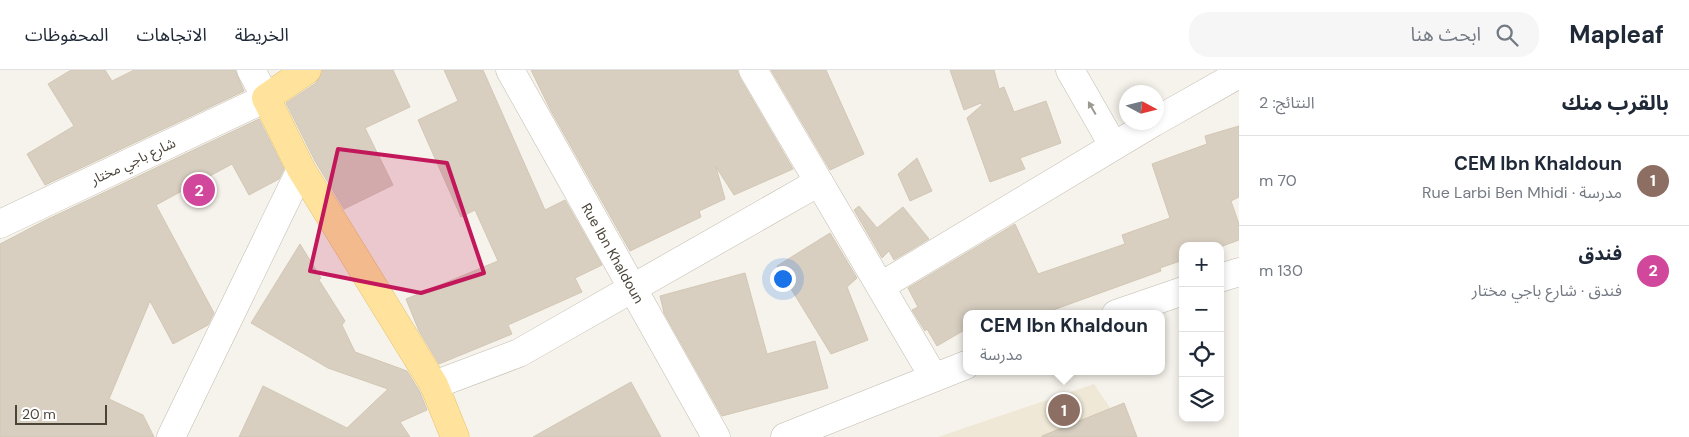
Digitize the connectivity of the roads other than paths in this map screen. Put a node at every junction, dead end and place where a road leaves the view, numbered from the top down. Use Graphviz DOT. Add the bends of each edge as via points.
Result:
graph roads {
  1 [pos="251,70"];
  2 [pos="307,70"];
  3 [pos="510,70"];
  4 [pos="1070,70"];
  5 [pos="760,72"];
  6 [pos="1239,74"];
  7 [pos="266,98"];
  8 [pos="1164,117"];
  9 [pos="1140,130"];
  10 [pos="1113,145"];
  11 [pos="301,169"];
  12 [pos="819,182"];
  13 [pos="0,224"];
  14 [pos="1239,272"];
  15 [pos="1224,277"];
  16 [pos="881,286"];
  17 [pos="632,288"];
  18 [pos="1179,292"];
  19 [pos="1128,310"];
  20 [pos="963,366"];
  21 [pos="933,376"];
  22 [pos="434,385"];
  23 [pos="171,437"];
  24 [pos="455,437"];
  25 [pos="716,437"];
  26 [pos="785,437"];
  1 -- 7 [label="street"];
  2 -- 7 [label="main road"];
  3 -- 17 [label="street, Rue Ibn Khaldoun"];
  10 -- 4 [label="street, one-way"];
  5 -- 12 [label="street"];
  6 -- 8 [label="street"];
  7 -- 11 [label="main road"];
  7 -- 13 [label="street, شارع باجي مختار"];
  9 -- 10 [label="street"];
  10 -- 16 [label="street"];
  11 -- 22 [label="main road"];
  11 -- 23 [label="street"];
  12 -- 16 [label="street"];
  12 -- 17 [label="street"];
  14 -- 15 [label="street"];
  16 -- 21 [label="street"];
  17 -- 22 [label="street" via="519,353"];
  17 -- 25 [label="street, Rue Ibn Khaldoun"];
  18 -- 19 [label="street"];
  20 -- 21 [label="street"];
  21 -- 26 [label="street"];
  22 -- 24 [label="main road"];
}
